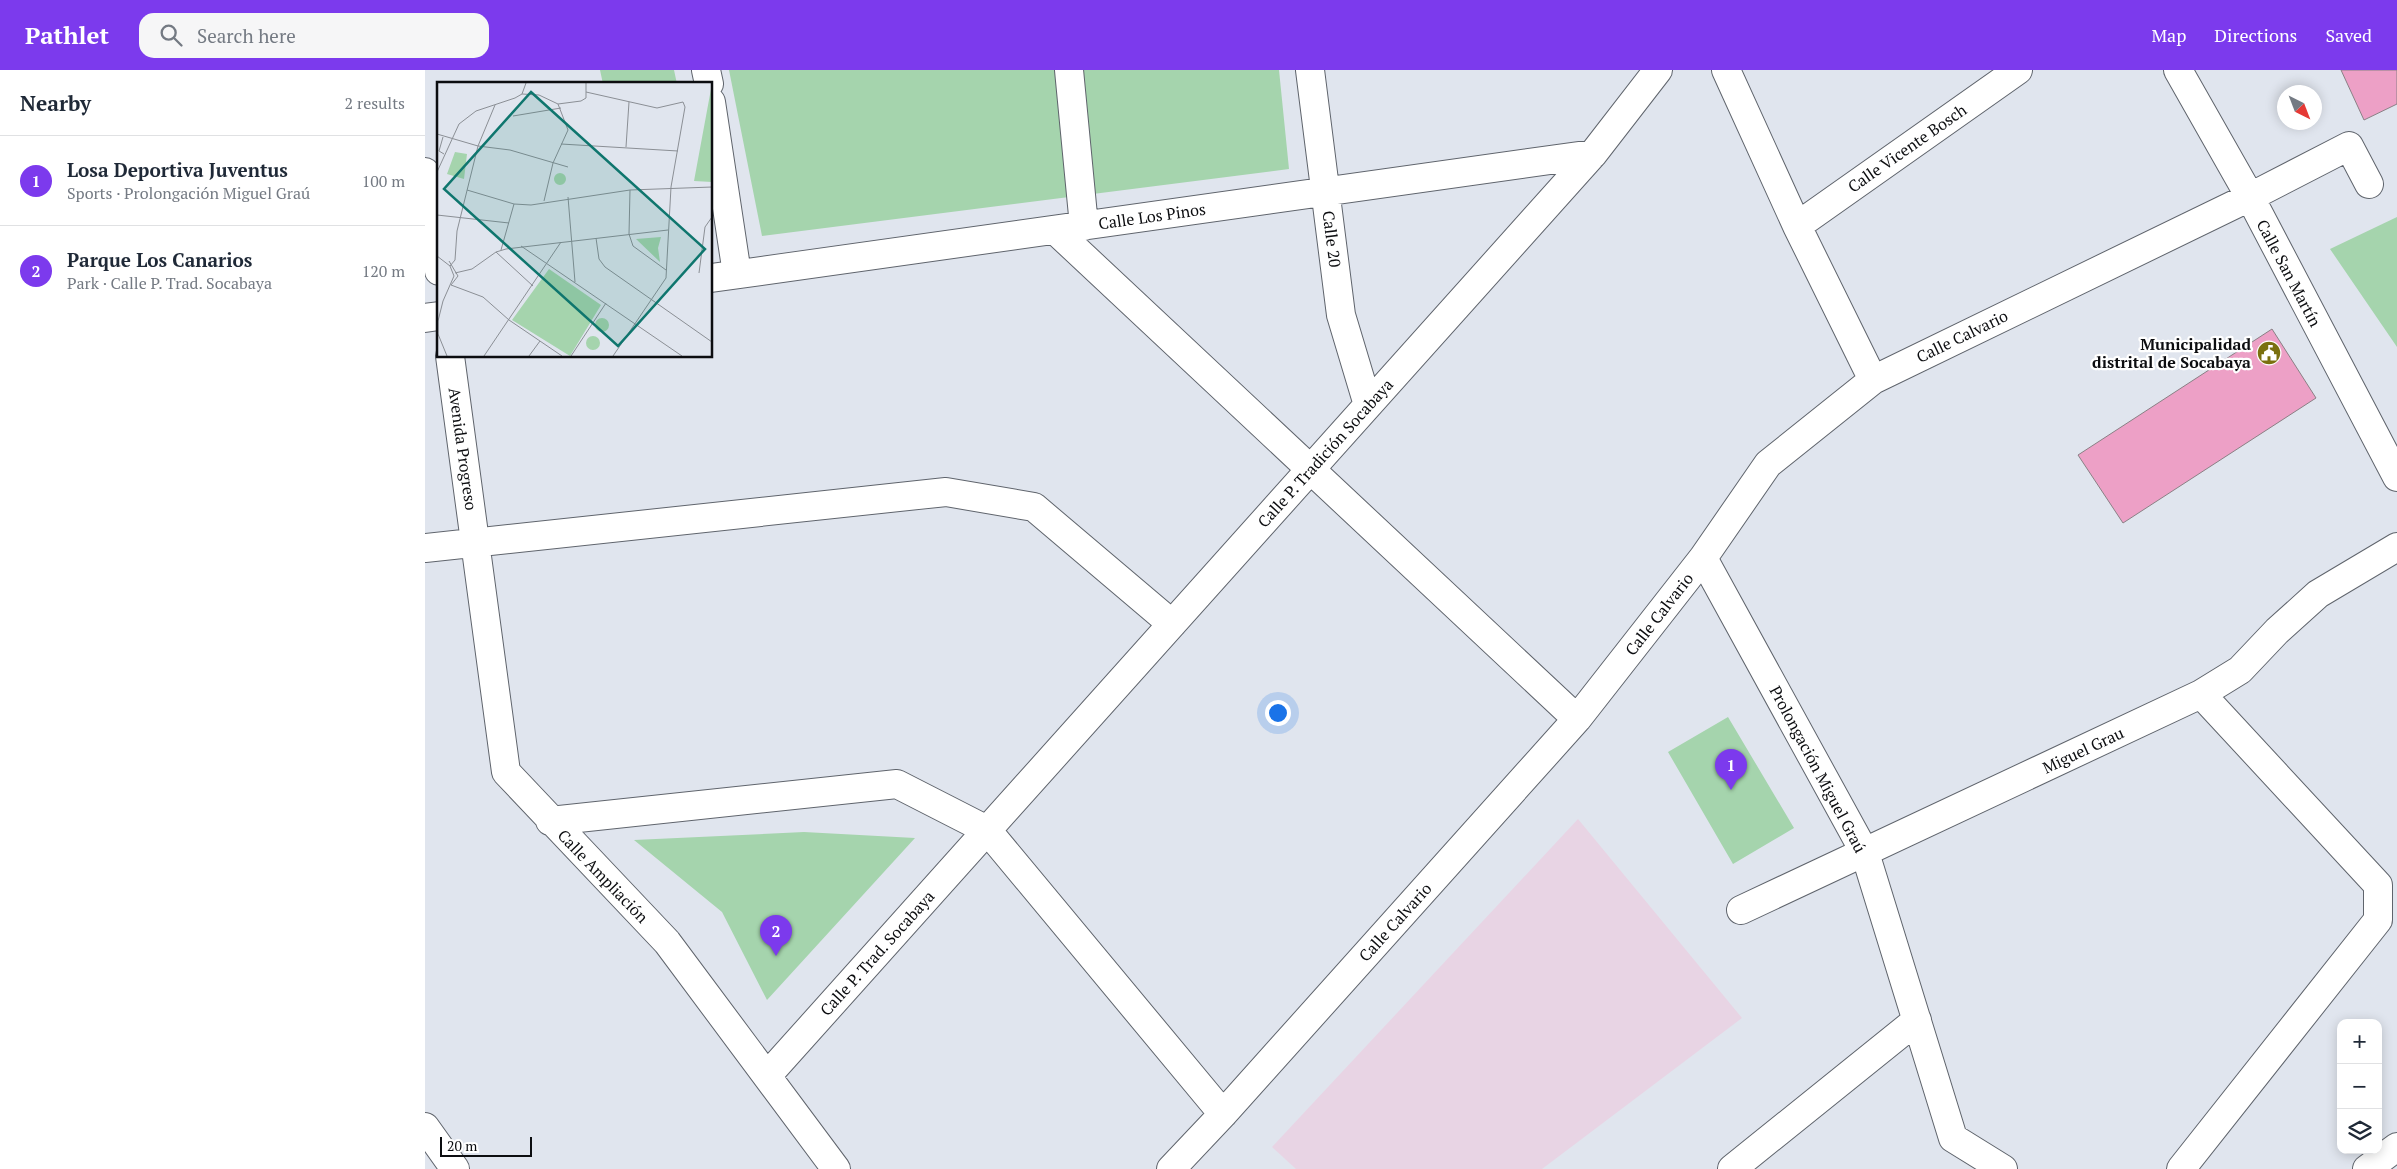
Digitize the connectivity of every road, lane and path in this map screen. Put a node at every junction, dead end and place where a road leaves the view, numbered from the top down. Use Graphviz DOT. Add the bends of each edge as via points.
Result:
graph roads {
  1 [pos="1069,70"];
  2 [pos="1310,70"];
  3 [pos="1658,70"];
  4 [pos="1725,70"];
  5 [pos="2018,70"];
  6 [pos="2178,70"];
  7 [pos="713,129"];
  8 [pos="1593,154"];
  9 [pos="425,172"];
  10 [pos="2369,184"];
  11 [pos="1326,192"];
  12 [pos="2249,197"];
  13 [pos="1084,226"];
  14 [pos="1797,226"];
  15 [pos="1055,230"];
  16 [pos="437,257"];
  17 [pos="724,276"];
  18 [pos="450,358"];
  19 [pos="1873,380"];
  20 [pos="1368,405"];
  21 [pos="1311,469"];
  22 [pos="2397,478"];
  23 [pos="475,542"];
  24 [pos="2397,547"];
  25 [pos="425,548"];
  26 [pos="1703,558"];
  27 [pos="1172,624"];
  28 [pos="2201,694"];
  29 [pos="1577,718"];
  30 [pos="550,821"];
  31 [pos="987,830"];
  32 [pos="1865,853"];
  33 [pos="1741,910"];
  34 [pos="1917,1020"];
  35 [pos="767,1076"];
  36 [pos="1223,1114"];
  37 [pos="425,1127"];
  38 [pos="2397,1147"];
  39 [pos="455,1169"];
  40 [pos="836,1169"];
  41 [pos="1171,1169"];
  42 [pos="1732,1169"];
  43 [pos="2003,1169"];
  44 [pos="2181,1169"];
  45 [pos="2367,1169"];
  1 -- 13 [label="street"];
  2 -- 11 [label="street, Calle 20"];
  3 -- 8 [label="street, Calle P. Tradición Socabaya"];
  4 -- 14 [label="street"];
  5 -- 14 [label="street, Calle Vicente Bosch"];
  6 -- 12 [label="street, Calle San Martín"];
  7 -- 17 [label="street"];
  8 -- 11 [label="street, Calle Los Pinos"];
  8 -- 20 [label="street, Calle P. Tradición Socabaya"];
  9 -- 16 [label="street"];
  10 -- 12 [label="street, Calle Calvario" via="2349,146"];
  11 -- 13 [label="street, Calle Los Pinos"];
  11 -- 20 [label="street, Calle 20" via="1341,315"];
  12 -- 19 [label="street, Calle Calvario"];
  12 -- 22 [label="street, Calle San Martín"];
  13 -- 15 [label="street, Calle Los Pinos"];
  14 -- 19 [label="street"];
  15 -- 17 [label="street, Calle Los Pinos"];
  15 -- 21 [label="street"];
  18 -- 23 [label="street, Avenida Progreso"];
  19 -- 26 [label="street, Calle Calvario" via="1768,464"];
  20 -- 21 [label="street, Calle P. Tradición Socabaya"];
  21 -- 27 [label="street, Calle P. Tradición Socabaya"];
  21 -- 29 [label="street"];
  23 -- 25 [label="street"];
  23 -- 27 [label="street" via="946,492 1034,507"];
  23 -- 30 [label="street, Calle Ampliación" via="506,772"];
  24 -- 28 [label="street, Miguel Grau" via="2318,594 2240,670"];
  26 -- 29 [label="street, Calle Calvario"];
  26 -- 32 [label="street, Prolongación Miguel Graú"];
  27 -- 31 [label="street, Calle P. Tradición Socabaya"];
  28 -- 32 [label="street, Miguel Grau"];
  28 -- 44 [label="street" via="2378,885 2378,920"];
  29 -- 36 [label="street, Calle Calvario"];
  30 -- 31 [label="street" via="897,784"];
  30 -- 35 [label="street, Calle Ampliación" via="667,942"];
  31 -- 35 [label="street, Calle P. Trad. Socabaya"];
  31 -- 36 [label="street"];
  32 -- 33 [label="street, Miguel Grau"];
  32 -- 34 [label="street, Prolongación Miguel Graú"];
  34 -- 42 [label="street"];
  34 -- 43 [label="street, Prolongación Miguel Graú" via="1953,1138"];
  35 -- 40 [label="street, Calle Ampliación"];
  36 -- 41 [label="street, Calle Calvario"];
  37 -- 39 [label="street"];
  38 -- 45 [label="street"];
}
